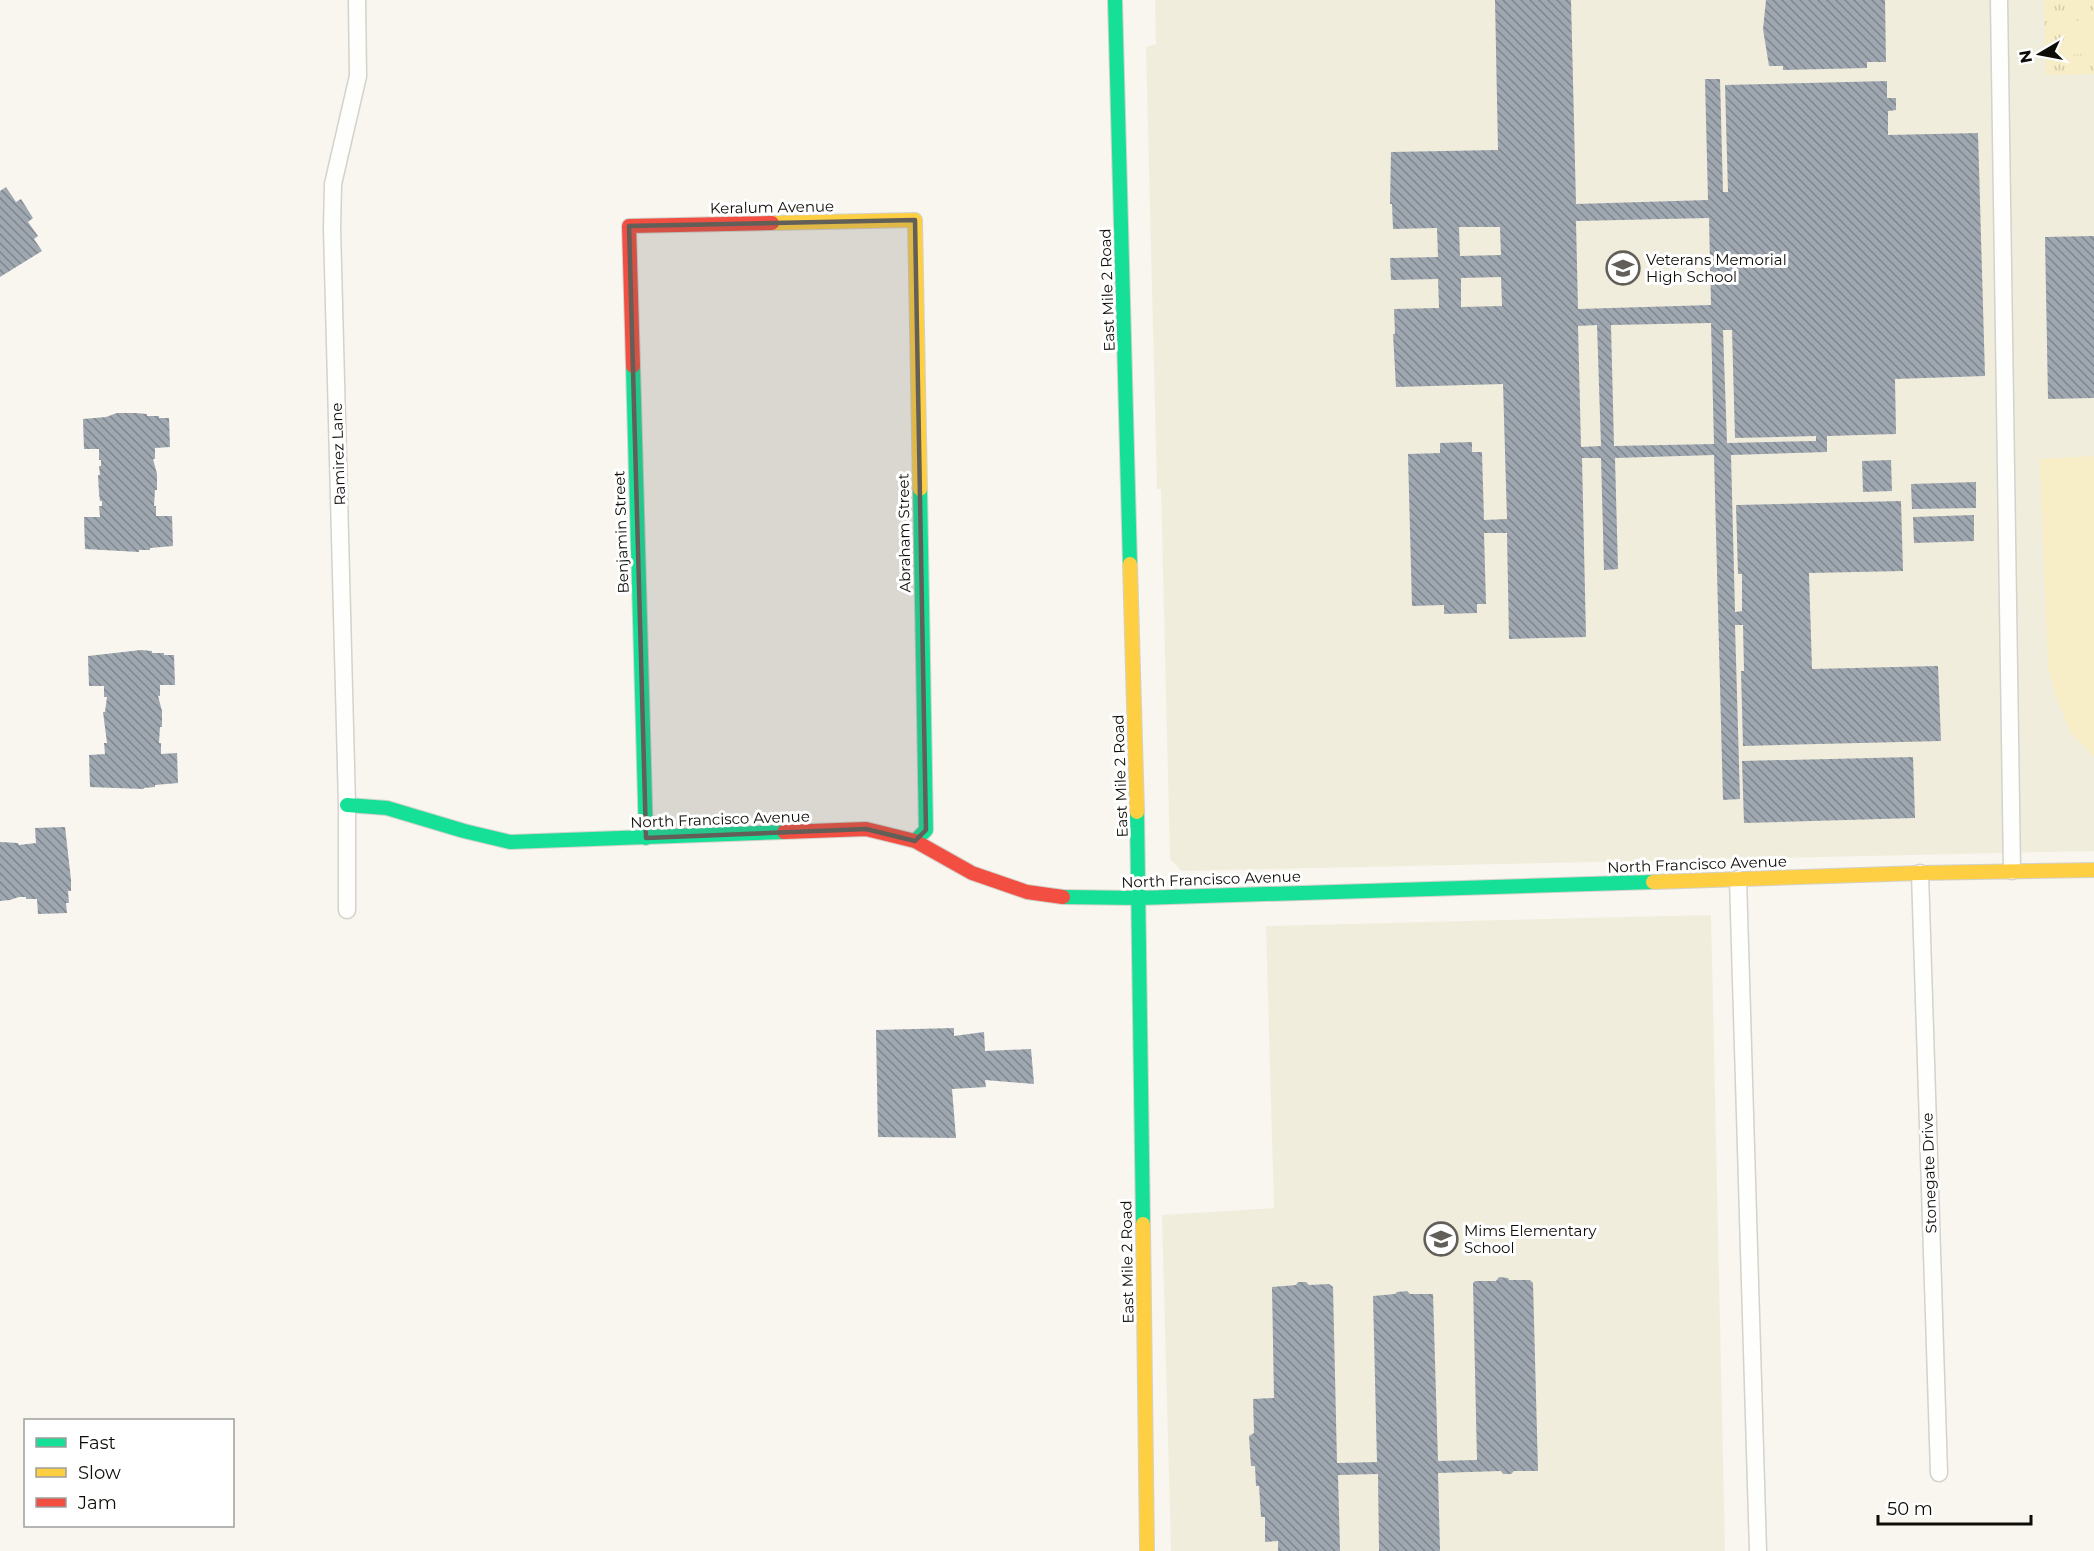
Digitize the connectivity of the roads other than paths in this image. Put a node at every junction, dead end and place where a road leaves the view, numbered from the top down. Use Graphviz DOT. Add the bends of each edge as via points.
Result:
graph roads {
  1 [pos="357,0"];
  2 [pos="1115,0"];
  3 [pos="2000,0"];
  4 [pos="915,220"];
  5 [pos="629,226"];
  6 [pos="347,805"];
  7 [pos="646,838"];
  8 [pos="915,841"];
  9 [pos="2094,870"];
  10 [pos="2012,871"];
  11 [pos="1920,873"];
  12 [pos="1738,879"];
  13 [pos="1139,898"];
  14 [pos="347,910"];
  15 [pos="1939,1473"];
  16 [pos="1147,1551"];
  17 [pos="1758,1551"];
  1 -- 6 [label="street, Ramirez Lane" via="358,76 333,184 332,228"];
  2 -- 13 [label="street, East Mile 2 Road"];
  3 -- 10 [label="street"];
  4 -- 5 [label="street, Keralum Avenue"];
  4 -- 8 [label="street, Abraham Street" via="926,830"];
  5 -- 7 [label="street, Benjamin Street"];
  6 -- 7 [label="street, North Francisco Avenue" via="387,808 510,842"];
  6 -- 14 [label="street, Ramirez Lane"];
  7 -- 8 [label="street, North Francisco Avenue" via="866,830"];
  8 -- 13 [label="street, North Francisco Avenue" via="972,873 1027,892 1070,898"];
  9 -- 10 [label="street, North Francisco Avenue"];
  10 -- 11 [label="street, North Francisco Avenue"];
  11 -- 12 [label="street, North Francisco Avenue"];
  11 -- 15 [label="street, Stonegate Drive"];
  12 -- 13 [label="street, North Francisco Avenue"];
  12 -- 17 [label="street"];
  13 -- 16 [label="street, East Mile 2 Road"];
}
